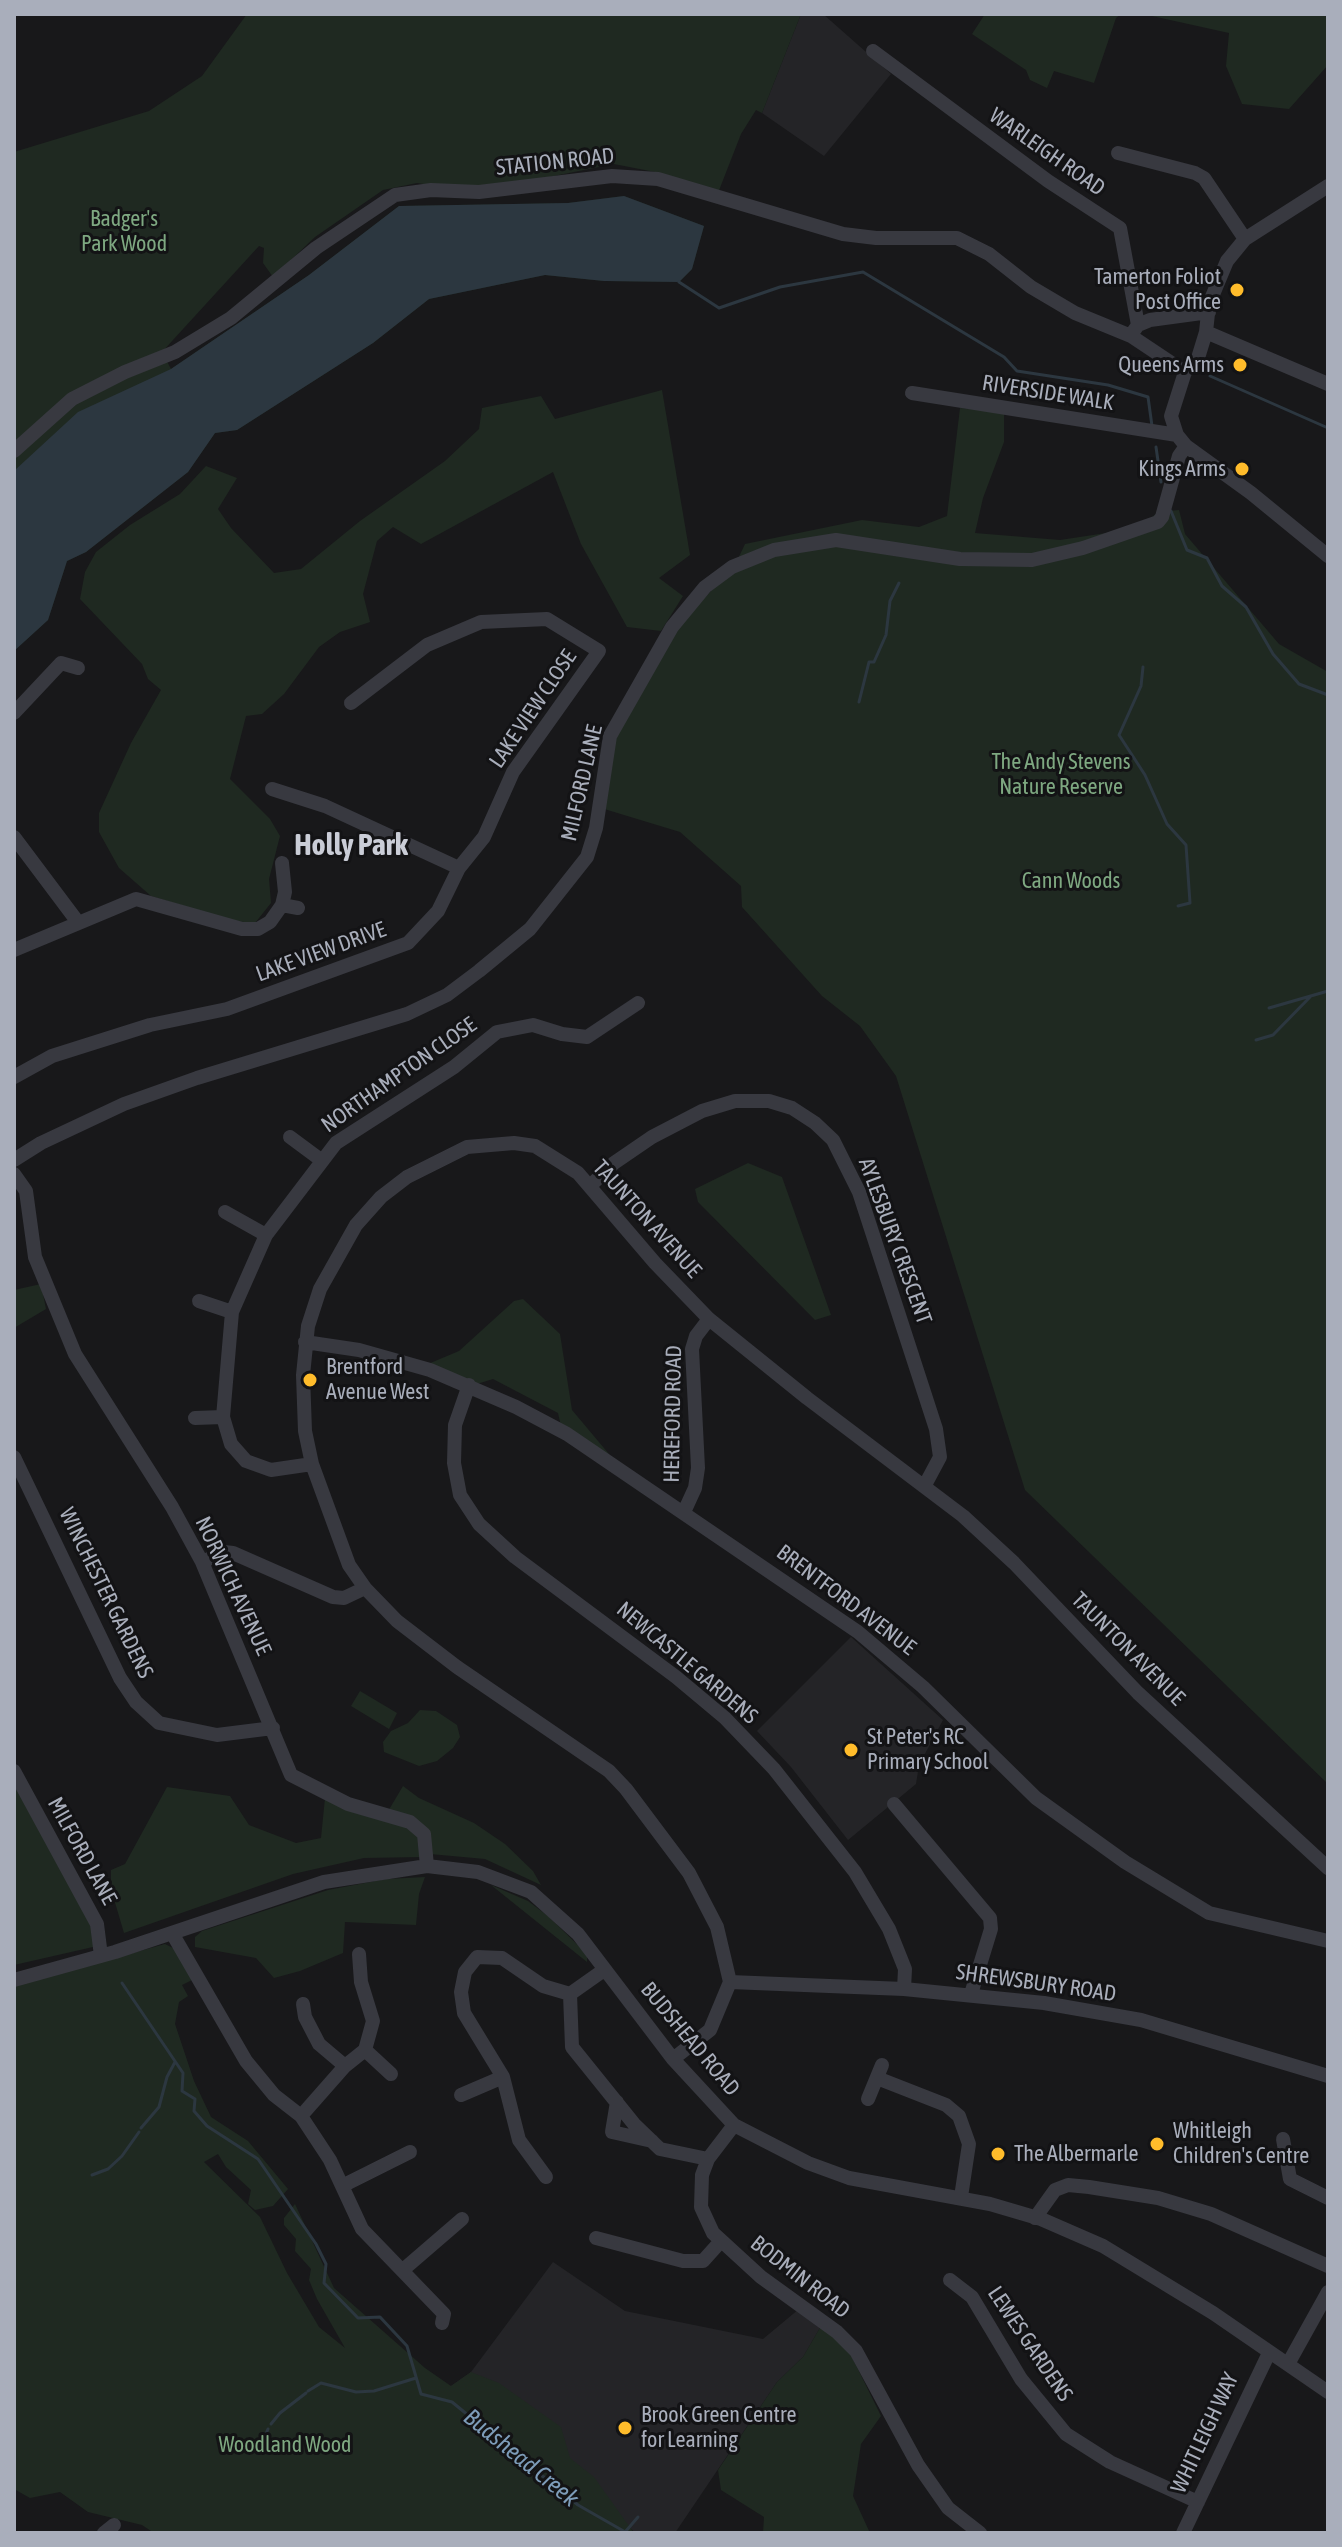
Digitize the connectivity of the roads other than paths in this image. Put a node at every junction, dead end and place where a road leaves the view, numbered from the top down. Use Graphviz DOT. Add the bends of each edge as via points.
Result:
graph roads {
  1 [pos="873,51"];
  2 [pos="1118,153"];
  3 [pos="1328,186"];
  4 [pos="1245,239"];
  5 [pos="1209,312"];
  6 [pos="1134,330"];
  7 [pos="1206,332"];
  8 [pos="1185,372"];
  9 [pos="1328,384"];
  10 [pos="912,393"];
  11 [pos="1182,440"];
  12 [pos="14,451"];
  13 [pos="1328,556"];
  14 [pos="78,668"];
  15 [pos="351,703"];
  16 [pos="14,713"];
  17 [pos="272,789"];
  18 [pos="14,837"];
  19 [pos="282,863"];
  20 [pos="459,868"];
  21 [pos="282,905"];
  22 [pos="298,908"];
  23 [pos="77,921"];
  24 [pos="14,950"];
  25 [pos="638,1003"];
  26 [pos="14,1077"];
  27 [pos="290,1137"];
  28 [pos="14,1160"];
  29 [pos="321,1160"];
  30 [pos="14,1174"];
  31 [pos="591,1185"];
  32 [pos="225,1212"];
  33 [pos="266,1235"];
  34 [pos="199,1301"];
  35 [pos="232,1312"];
  36 [pos="709,1319"];
  37 [pos="305,1342"];
  38 [pos="469,1385"];
  39 [pos="223,1417"];
  40 [pos="195,1418"];
  41 [pos="14,1457"];
  42 [pos="312,1464"];
  43 [pos="925,1485"];
  44 [pos="684,1512"];
  45 [pos="202,1562"];
  46 [pos="365,1588"];
  47 [pos="273,1728"];
  48 [pos="14,1771"];
  49 [pos="894,1804"];
  50 [pos="427,1866"];
  51 [pos="1328,1868"];
  52 [pos="172,1933"];
  53 [pos="1328,1941"];
  54 [pos="359,1954"];
  55 [pos="101,1956"];
  56 [pos="604,1970"];
  57 [pos="14,1980"];
  58 [pos="730,1982"];
  59 [pos="904,1989"];
  60 [pos="570,1994"];
  61 [pos="971,1994"];
  62 [pos="303,2004"];
  63 [pos="365,2050"];
  64 [pos="673,2059"];
  65 [pos="345,2066"];
  66 [pos="391,2074"];
  67 [pos="1328,2076"];
  68 [pos="503,2077"];
  69 [pos="461,2095"];
  70 [pos="868,2099"];
  71 [pos="617,2102"];
  72 [pos="301,2116"];
  73 [pos="734,2125"];
  74 [pos="1283,2139"];
  75 [pos="652,2141"];
  76 [pos="410,2152"];
  77 [pos="708,2159"];
  78 [pos="330,2160"];
  79 [pos="315,2166"];
  80 [pos="546,2177"];
  81 [pos="342,2186"];
  82 [pos="961,2197"];
  83 [pos="1328,2198"];
  84 [pos="1035,2218"];
  85 [pos="462,2219"];
  86 [pos="596,2238"];
  87 [pos="721,2241"];
  88 [pos="1328,2266"];
  89 [pos="404,2269"];
  90 [pos="950,2280"];
  91 [pos="1328,2292"];
  92 [pos="442,2323"];
  93 [pos="1269,2353"];
  94 [pos="1288,2364"];
  95 [pos="1328,2392"];
  96 [pos="1198,2502"];
  97 [pos="1186,2531"];
  98 [pos="980,2533"];
  1 -- 6 [label="street, WARLEIGH ROAD" via="1120,228"];
  2 -- 4 [label="street" via="1204,178"];
  3 -- 4 [label="street"];
  4 -- 5 [label="street" via="1227,261"];
  5 -- 6 [label="street" via="1167,315"];
  5 -- 7 [label="street"];
  6 -- 8 [label="street, STATION ROAD"];
  6 -- 12 [label="street, STATION ROAD" via="1075,313 957,238 843,234 639,177 479,192 411,192 379,204 231,318 186,346 72,399"];
  7 -- 8 [label="street" via="1198,358"];
  7 -- 9 [label="street"];
  8 -- 11 [label="street" via="1171,416"];
  10 -- 11 [label="street, RIVERSIDE WALK"];
  11 -- 13 [label="street"];
  11 -- 28 [label="street, MILFORD LANE" via="1158,522 1083,548 1032,560 960,559 836,540 774,550 732,567 705,587 672,627 610,736 587,857 530,929 447,995 407,1014 124,1104"];
  14 -- 16 [label="street" via="61,663"];
  15 -- 20 [label="street, LAKE VIEW CLOSE" via="427,645 481,622 547,619 599,651 513,772 484,837"];
  17 -- 20 [label="street" via="325,806"];
  18 -- 23 [label="street"];
  19 -- 21 [label="street"];
  20 -- 26 [label="street, LAKE VIEW DRIVE" via="438,911 408,943 227,1009 150,1025 52,1056"];
  21 -- 22 [label="street"];
  21 -- 23 [label="street" via="258,929 136,899"];
  23 -- 24 [label="street"];
  25 -- 29 [label="street, NORTHAMPTON CLOSE" via="587,1037 533,1025 497,1032 454,1067 336,1143"];
  27 -- 29 [label="street, NORTHAMPTON CLOSE"];
  29 -- 33 [label="street, NORTHAMPTON CLOSE"];
  30 -- 45 [label="street, NORWICH AVENUE" via="26,1191 35,1257 75,1354"];
  31 -- 36 [label="street, TAUNTON AVENUE"];
  31 -- 37 [label="street, TAUNTON AVENUE" via="535,1146 467,1147 436,1160 381,1197 356,1225 320,1289"];
  31 -- 43 [label="street, AYLESBURY CRESCENT" via="652,1137 735,1101 764,1100 792,1108 815,1123 833,1140 859,1192 936,1429 940,1457"];
  32 -- 33 [label="street"];
  33 -- 35 [label="street, NORTHAMPTON CLOSE"];
  34 -- 35 [label="street"];
  35 -- 39 [label="street, NORTHAMPTON CLOSE"];
  36 -- 43 [label="street, TAUNTON AVENUE"];
  36 -- 44 [label="street, HEREFORD ROAD" via="692,1349 698,1468"];
  37 -- 38 [label="street, BRENTFORD AVENUE" via="359,1350"];
  37 -- 42 [label="street, TAUNTON AVENUE" via="304,1407"];
  38 -- 44 [label="street, BRENTFORD AVENUE" via="567,1434"];
  38 -- 59 [label="street, NEWCASTLE GARDENS" via="455,1425 454,1463 460,1495 479,1524 515,1557 684,1683 774,1769 855,1872 883,1918 899,1948"];
  39 -- 40 [label="street"];
  39 -- 42 [label="street, NORTHAMPTON CLOSE" via="231,1444 246,1461 271,1470"];
  41 -- 47 [label="street, WINCHESTER GARDENS" via="136,1702 159,1723 217,1735"];
  42 -- 46 [label="street, TAUNTON AVENUE" via="349,1565"];
  43 -- 51 [label="street, TAUNTON AVENUE" via="1014,1563 1138,1693"];
  44 -- 53 [label="street, BRENTFORD AVENUE" via="894,1660 1036,1798 1125,1862 1209,1913"];
  45 -- 46 [label="street" via="233,1553 333,1597"];
  45 -- 47 [label="street, NORWICH AVENUE"];
  46 -- 58 [label="street, TAUNTON AVENUE" via="446,1659 592,1758 626,1789 689,1873 717,1927"];
  47 -- 50 [label="street, NORWICH AVENUE" via="291,1775 348,1804 410,1822 424,1834"];
  48 -- 55 [label="street, MILFORD LANE" via="97,1924"];
  49 -- 61 [label="street" via="990,1918"];
  50 -- 52 [label="street, BUDSHEAD ROAD" via="324,1882"];
  50 -- 56 [label="street, BUDSHEAD ROAD" via="478,1872 531,1892 578,1934"];
  52 -- 55 [label="street, BUDSHEAD ROAD"];
  52 -- 72 [label="street" via="246,2061 274,2095"];
  54 -- 63 [label="street" via="373,2021"];
  55 -- 57 [label="street, BUDSHEAD ROAD"];
  56 -- 60 [label="street"];
  56 -- 64 [label="street, BUDSHEAD ROAD"];
  58 -- 59 [label="street, SHREWSBURY ROAD"];
  58 -- 64 [label="street" via="710,2030"];
  59 -- 61 [label="street, SHREWSBURY ROAD"];
  60 -- 68 [label="street" via="543,1986 502,1958 477,1957 465,1972 464,2013"];
  60 -- 71 [label="street" via="572,2047"];
  61 -- 67 [label="street, SHREWSBURY ROAD" via="1141,2020"];
  62 -- 65 [label="street" via="319,2044"];
  63 -- 65 [label="street"];
  63 -- 66 [label="street"];
  64 -- 73 [label="street, BUDSHEAD ROAD"];
  65 -- 72 [label="street"];
  68 -- 69 [label="street"];
  68 -- 80 [label="street" via="519,2140"];
  70 -- 82 [label="street" via="879,2072 959,2116 969,2144"];
  71 -- 75 [label="street"];
  71 -- 75 [label="street" via="612,2132"];
  72 -- 78 [label="street"];
  73 -- 77 [label="street, BODMIN ROAD"];
  73 -- 82 [label="street, BUDSHEAD ROAD" via="849,2178"];
  74 -- 83 [label="street" via="1290,2179"];
  75 -- 77 [label="street" via="660,2149"];
  76 -- 81 [label="street"];
  77 -- 87 [label="street, BODMIN ROAD" via="701,2207"];
  78 -- 79 [label="street"];
  78 -- 81 [label="street"];
  81 -- 89 [label="street" via="363,2230 399,2270"];
  82 -- 84 [label="street, BUDSHEAD ROAD"];
  84 -- 88 [label="street" via="1055,2190 1068,2185 1158,2198 1211,2214"];
  84 -- 93 [label="street, BUDSHEAD ROAD" via="1103,2246"];
  85 -- 89 [label="street"];
  86 -- 87 [label="street" via="683,2261 703,2261"];
  87 -- 98 [label="street, BODMIN ROAD" via="856,2351 918,2465 948,2508"];
  89 -- 92 [label="street" via="444,2314"];
  90 -- 96 [label="street, LEWES GARDENS" via="972,2297 1021,2379 1066,2434 1110,2462"];
  91 -- 94 [label="street"];
  93 -- 94 [label="street, BUDSHEAD ROAD"];
  93 -- 96 [label="street, WHITLEIGH WAY"];
  94 -- 95 [label="street, BUDSHEAD ROAD"];
  96 -- 97 [label="street, WHITLEIGH WAY"];
}
